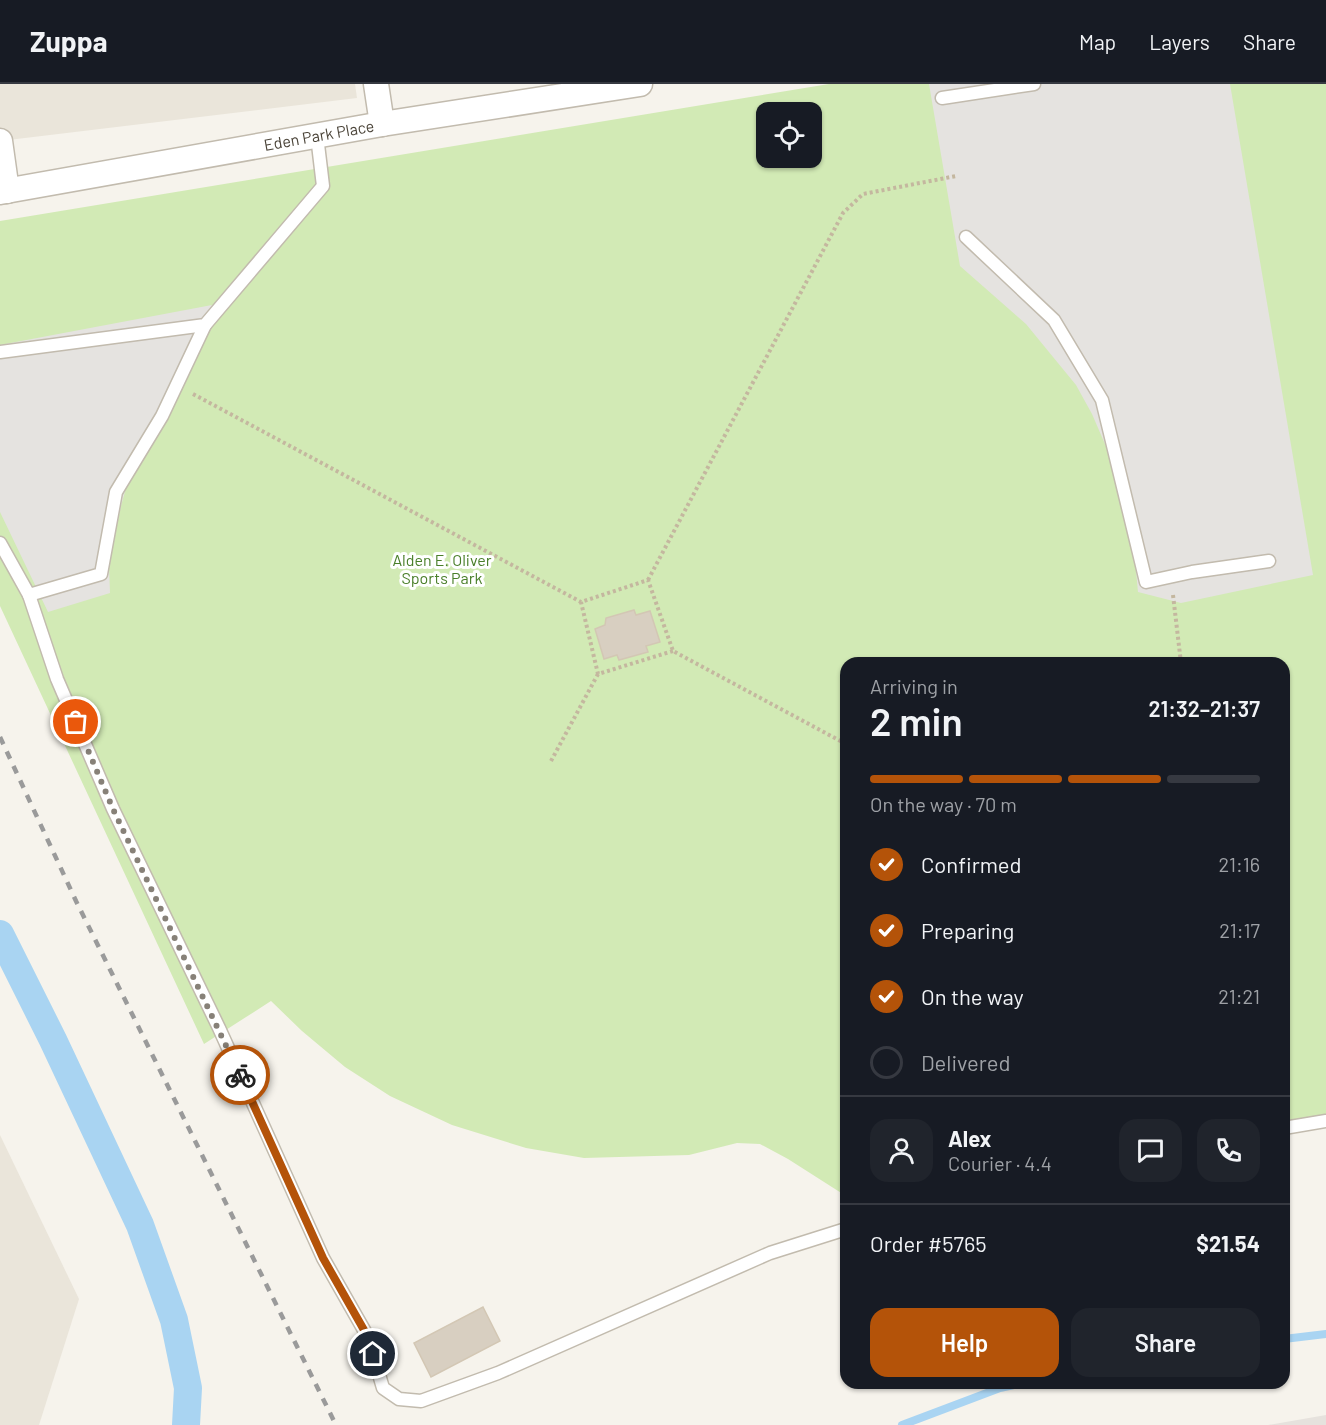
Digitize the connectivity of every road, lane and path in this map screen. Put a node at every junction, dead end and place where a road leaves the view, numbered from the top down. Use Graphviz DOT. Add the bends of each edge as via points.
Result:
graph roads {
  1 [pos="376,84"];
  2 [pos="640,84"];
  3 [pos="1034,84"];
  4 [pos="942,98"];
  5 [pos="382,124"];
  6 [pos="317,136"];
  7 [pos="0,141"];
  8 [pos="956,176"];
  9 [pos="4,192"];
  10 [pos="966,237"];
  11 [pos="205,325"];
  12 [pos="0,352"];
  13 [pos="177,385"];
  14 [pos="0,543"];
  15 [pos="1269,561"];
  16 [pos="1170,577"];
  17 [pos="648,580"];
  18 [pos="29,595"];
  19 [pos="581,602"];
  20 [pos="673,651"];
  21 [pos="1181,657"];
  22 [pos="598,674"];
  23 [pos="840,741"];
  24 [pos="551,761"];
  25 [pos="1326,1121"];
  26 [pos="1290,1127"];
  27 [pos="840,1231"];
  1 -- 5 [label="street"];
  2 -- 5 [label="street, Eden Park Place"];
  3 -- 4 [label="lane"];
  5 -- 6 [label="street, Eden Park Place"];
  6 -- 9 [label="street, Eden Park Place"];
  6 -- 11 [label="lane" via="323,186"];
  7 -- 9 [label="street"];
  8 -- 17 [label="path" via="863,194 843,213"];
  10 -- 16 [label="lane" via="1054,320 1102,400 1146,582"];
  11 -- 12 [label="lane"];
  11 -- 13 [label="lane"];
  13 -- 18 [label="lane" via="116,492 101,574"];
  13 -- 19 [label="path"];
  14 -- 18 [label="lane"];
  15 -- 16 [label="lane"];
  16 -- 21 [label="path"];
  17 -- 19 [label="path"];
  17 -- 20 [label="path"];
  18 -- 27 [label="lane" via="57,679 113,809 224,1039 323,1258 368,1337 383,1388 399,1399 421,1401 498,1373 770,1253"];
  19 -- 22 [label="path"];
  20 -- 22 [label="path"];
  20 -- 23 [label="path"];
  22 -- 24 [label="path"];
  25 -- 26 [label="lane"];
}
